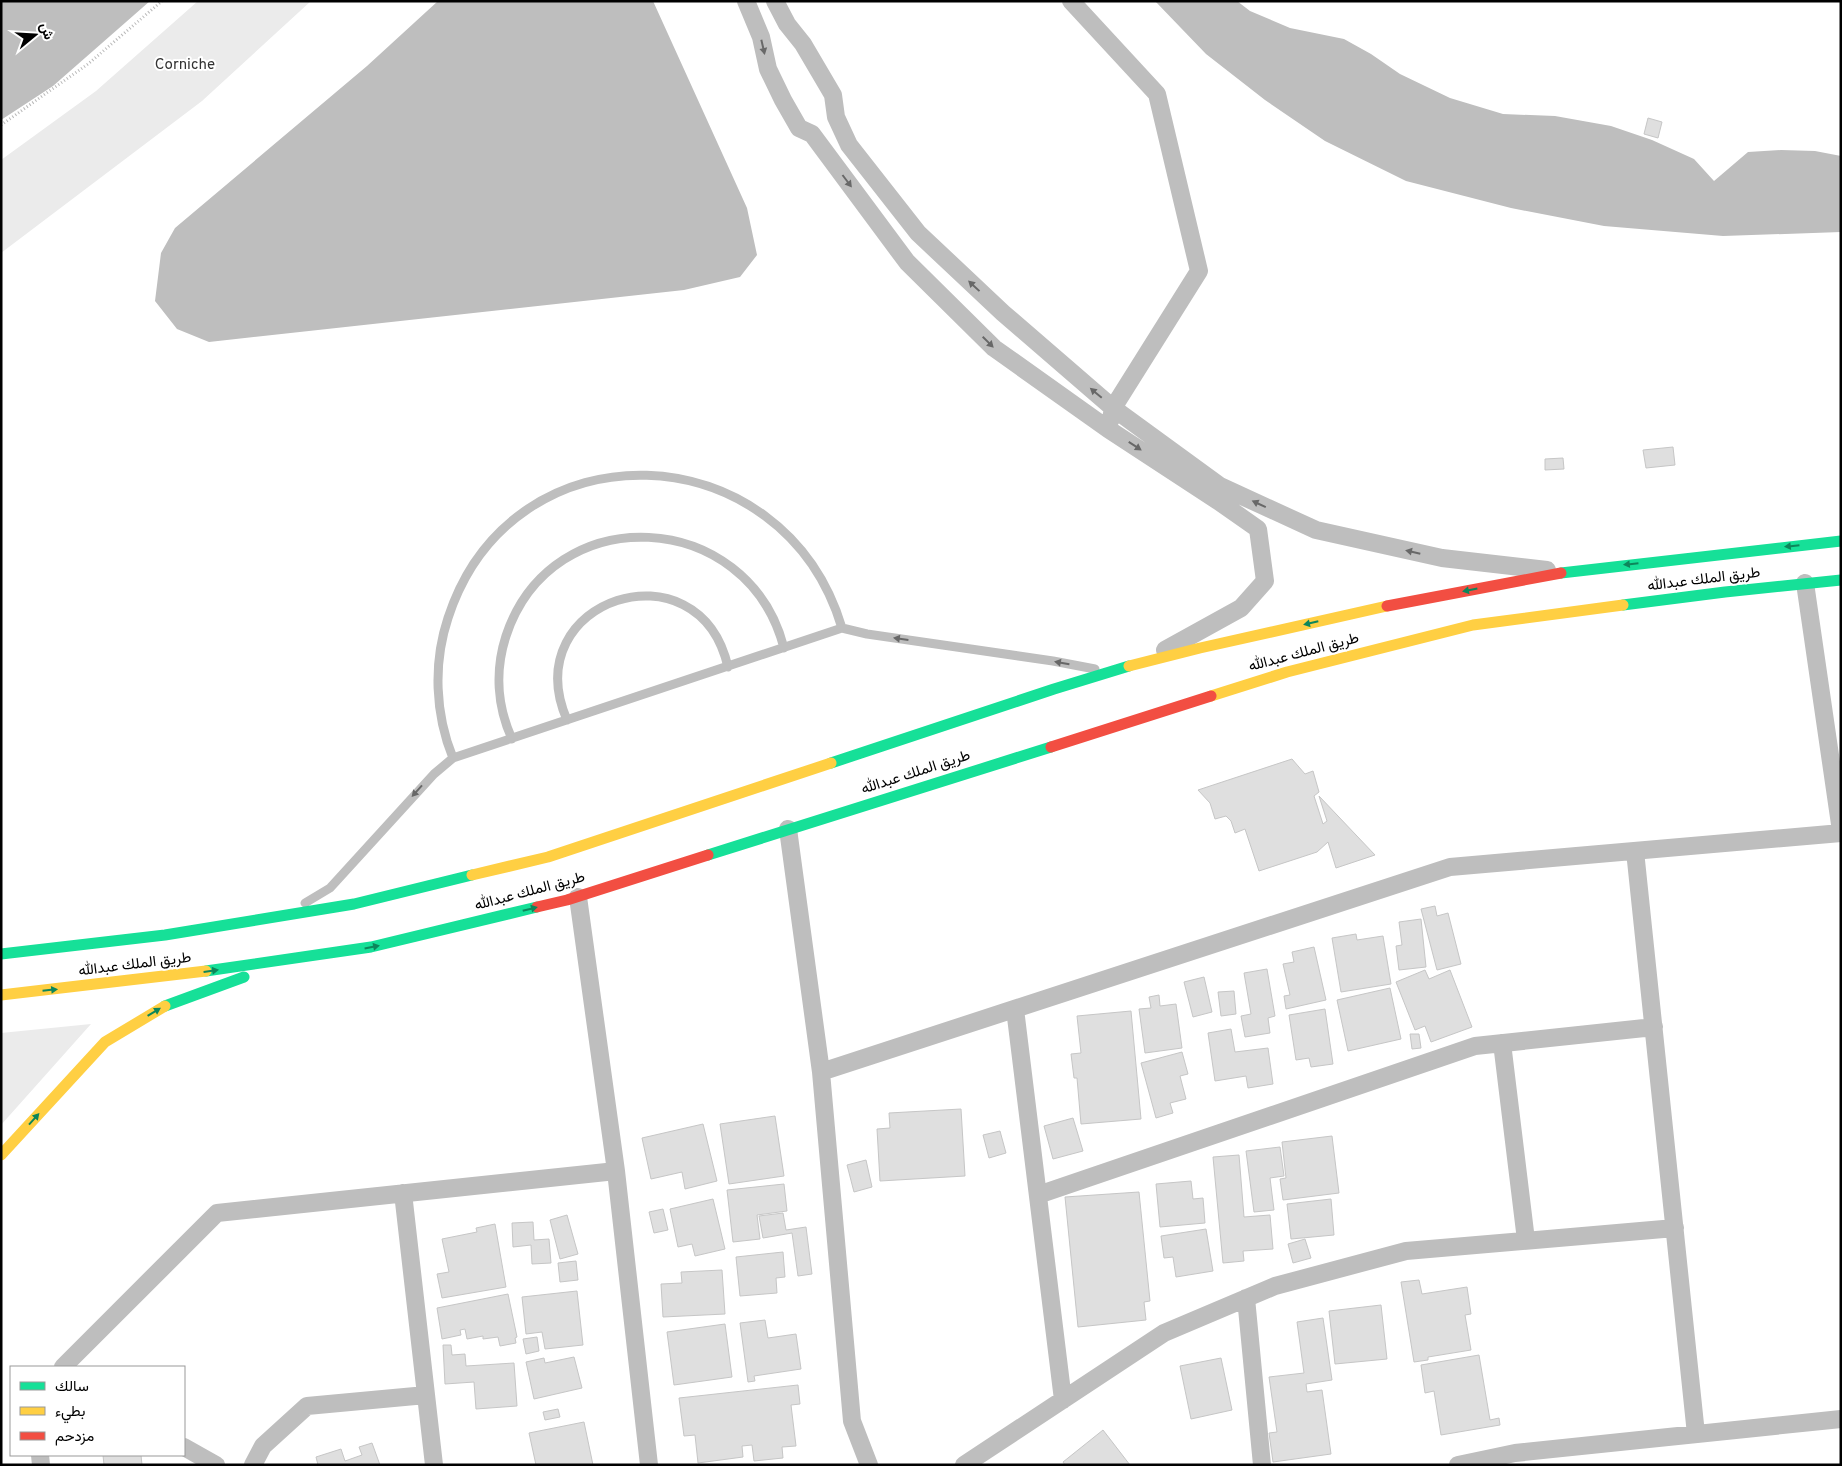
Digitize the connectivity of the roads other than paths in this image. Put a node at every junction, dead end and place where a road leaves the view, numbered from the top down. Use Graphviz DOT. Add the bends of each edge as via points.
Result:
graph roads {
  1 [pos="746,1"];
  2 [pos="775,1"];
  3 [pos="1071,1"];
  4 [pos="836,118"];
  5 [pos="812,134"];
  6 [pos="1113,408"];
  7 [pos="1128,419"];
  8 [pos="1108,429"];
  9 [pos="1841,541"];
  10 [pos="1565,572"];
  11 [pos="1841,580"];
  12 [pos="1805,584"];
  13 [pos="842,628"];
  14 [pos="784,648"];
  15 [pos="1142,662"];
  16 [pos="728,667"];
  17 [pos="1110,672"];
  18 [pos="567,720"];
  19 [pos="512,739"];
  20 [pos="453,758"];
  21 [pos="788,829"];
  22 [pos="1841,832"];
  23 [pos="1635,851"];
  24 [pos="578,897"];
  25 [pos="271,918"];
  26 [pos="1,954"];
  27 [pos="300,958"];
  28 [pos="1,996"];
  29 [pos="1015,1009"];
  30 [pos="1654,1027"];
  31 [pos="1502,1043"];
  32 [pos="821,1072"];
  33 [pos="1,1155"];
  34 [pos="616,1171"];
  35 [pos="403,1193"];
  36 [pos="1038,1195"];
  37 [pos="1675,1228"];
  38 [pos="1526,1240"];
  39 [pos="1246,1298"];
  40 [pos="64,1366"];
  41 [pos="426,1395"];
  42 [pos="1063,1400"];
  43 [pos="1841,1419"];
  44 [pos="1696,1434"];
  45 [pos="185,1448"];
  46 [pos="216,1465"];
  47 [pos="252,1465"];
  48 [pos="434,1465"];
  49 [pos="650,1465"];
  50 [pos="869,1465"];
  51 [pos="964,1465"];
  52 [pos="1262,1465"];
  53 [pos="1458,1465"];
  1 -- 5 [label="street, one-way" via="761,37 768,69 783,100 799,128"];
  2 -- 4 [label="street" via="833,95"];
  3 -- 6 [label="street" via="1157,94 1199,271"];
  4 -- 5 [label="street"];
  6 -- 4 [label="street, one-way" via="1003,313 918,233 849,145"];
  5 -- 8 [label="street, one-way" via="907,262 994,348"];
  6 -- 7 [label="street"];
  6 -- 8 [label="street"];
  7 -- 8 [label="street"];
  10 -- 7 [label="street, one-way" via="1442,558 1316,530 1220,486"];
  8 -- 15 [label="street, one-way" via="1258,529 1265,581 1240,608"];
  9 -- 10 [label="street, طريق الملك عبدالله, one-way"];
  10 -- 15 [label="street, طريق الملك عبدالله, one-way" via="1381,607"];
  11 -- 12 [label="street, طريق الملك عبدالله"];
  12 -- 21 [label="street, طريق الملك عبدالله" via="1463,628 1287,672"];
  12 -- 22 [label="street"];
  13 -- 14 [label="lane"];
  17 -- 13 [label="lane, one-way"];
  13 -- 20 [label="lane" via="827,588 812,563 772,520 747,503 721,490 664,476 615,477 577,486 550,497 502,531 482,552 453,603 444,631 438,690 441,719"];
  14 -- 16 [label="lane"];
  14 -- 19 [label="lane" via="761,598 748,582 716,556 698,547 658,537 637,536 597,544 560,562 544,575 526,596 510,626 503,646 499,687 501,708"];
  15 -- 17 [label="street, طريق الملك عبدالله"];
  16 -- 18 [label="lane"];
  16 -- 18 [label="lane" via="714,632 686,607 652,596 627,596 584,619 564,648 558,685"];
  17 -- 25 [label="street, طريق الملك عبدالله" via="548,857 354,904"];
  18 -- 19 [label="lane"];
  19 -- 20 [label="lane"];
  20 -- 25 [label="lane, one-way" via="434,774 330,888"];
  21 -- 24 [label="street, طريق الملك عبدالله"];
  21 -- 32 [label="street"];
  22 -- 23 [label="street"];
  23 -- 29 [label="street" via="1450,867"];
  23 -- 30 [label="street"];
  27 -- 24 [label="street, طريق الملك عبدالله, one-way" via="371,947"];
  24 -- 34 [label="street"];
  25 -- 26 [label="street, طريق الملك عبدالله" via="165,935"];
  28 -- 27 [label="street, طريق الملك عبدالله, one-way"];
  33 -- 27 [label="street, one-way" via="105,1042 169,1003"];
  29 -- 32 [label="street"];
  29 -- 36 [label="street"];
  30 -- 31 [label="street"];
  30 -- 37 [label="street"];
  31 -- 36 [label="street" via="1475,1046"];
  31 -- 38 [label="street"];
  32 -- 50 [label="street" via="852,1421"];
  34 -- 35 [label="street"];
  34 -- 49 [label="street"];
  35 -- 40 [label="street" via="217,1213"];
  35 -- 41 [label="street"];
  36 -- 42 [label="street"];
  37 -- 38 [label="street"];
  37 -- 44 [label="street"];
  38 -- 39 [label="street" via="1406,1251 1276,1286"];
  39 -- 42 [label="street" via="1164,1333"];
  39 -- 52 [label="street"];
  41 -- 47 [label="street" via="307,1406 263,1446"];
  41 -- 48 [label="street"];
  42 -- 51 [label="street"];
  43 -- 44 [label="street"];
  44 -- 53 [label="street" via="1515,1453"];
  45 -- 46 [label="street"];
}
